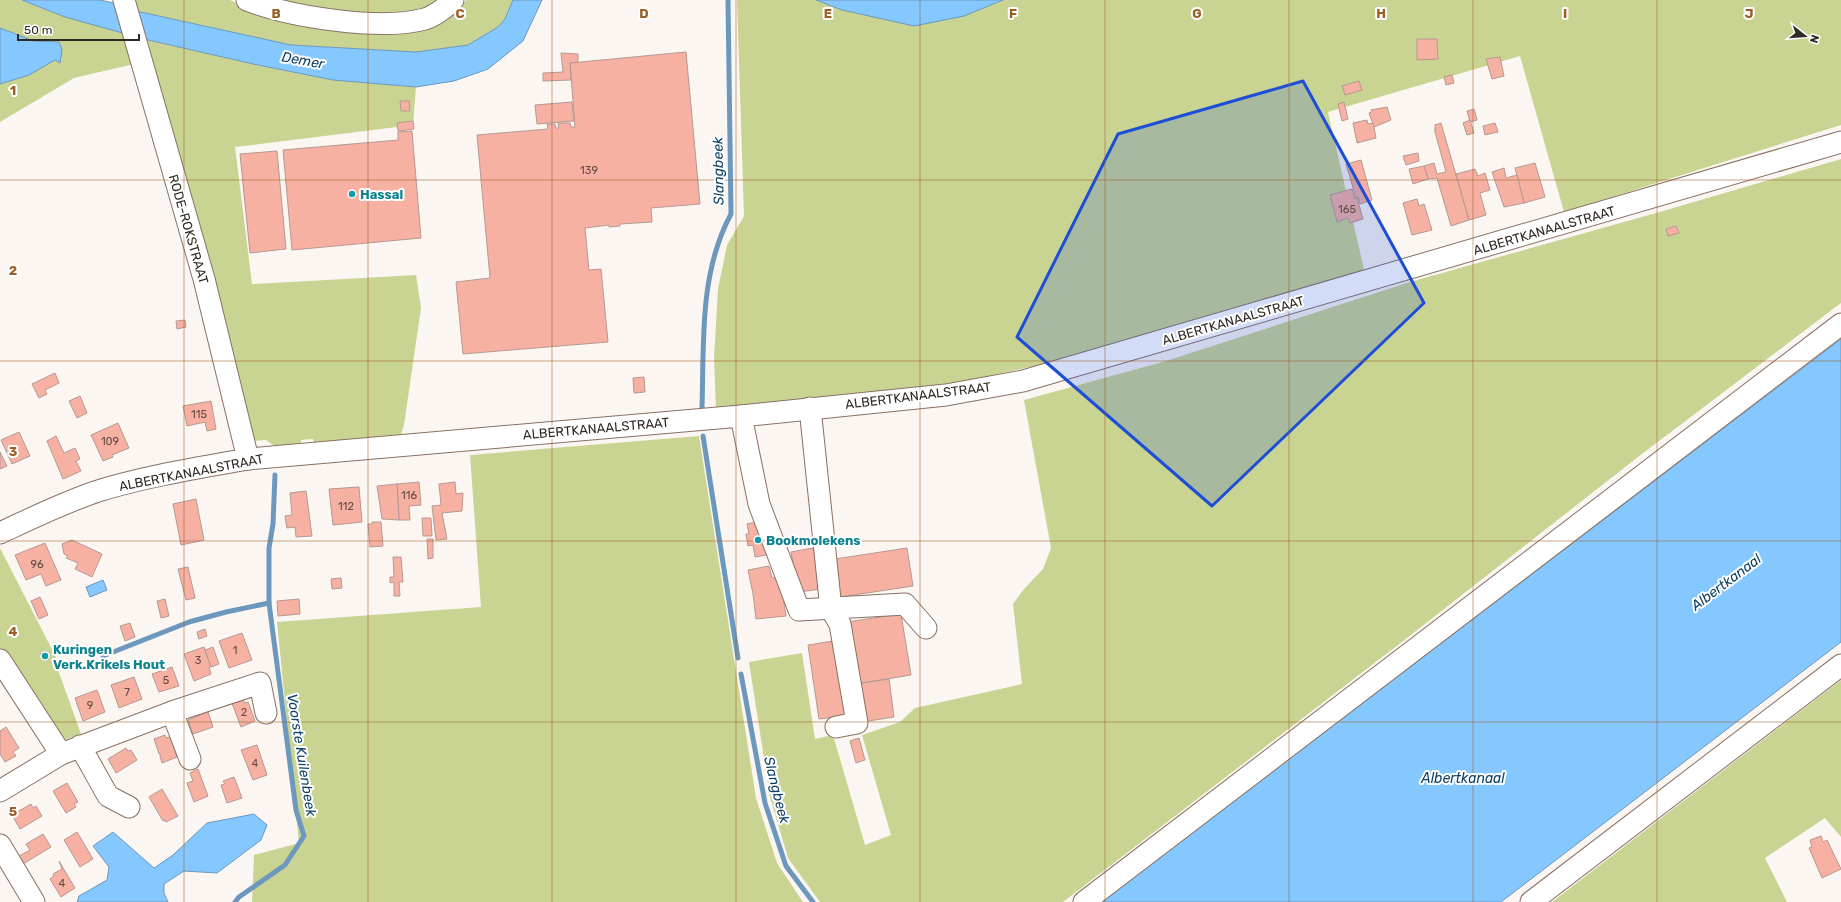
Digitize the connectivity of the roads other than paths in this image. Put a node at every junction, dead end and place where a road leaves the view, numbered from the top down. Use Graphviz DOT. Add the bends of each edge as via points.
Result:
graph roads {
  1 [pos="124,0"];
  2 [pos="247,0"];
  3 [pos="453,0"];
  4 [pos="1841,142"];
  5 [pos="1841,324"];
  6 [pos="810,408"];
  7 [pos="741,416"];
  8 [pos="248,459"];
  9 [pos="0,533"];
  10 [pos="831,609"];
  11 [pos="926,628"];
  12 [pos="0,660"];
  13 [pos="1841,665"];
  14 [pos="172,712"];
  15 [pos="266,713"];
  16 [pos="836,727"];
  17 [pos="80,746"];
  18 [pos="61,754"];
  19 [pos="190,759"];
  20 [pos="0,791"];
  21 [pos="129,807"];
  22 [pos="0,844"];
  23 [pos="34,902"];
  24 [pos="1084,902"];
  25 [pos="1531,902"];
  1 -- 8 [label="street, RODE-ROKSTRAAT" via="204,279"];
  2 -- 3 [label="street" via="320,18 396,24 427,18"];
  4 -- 6 [label="street, ALBERTKANAALSTRAAT" via="1023,381 946,395"];
  5 -- 24 [label="street"];
  6 -- 7 [label="street, ALBERTKANAALSTRAAT"];
  6 -- 10 [label="street"];
  7 -- 8 [label="street, ALBERTKANAALSTRAAT"];
  7 -- 10 [label="street" via="759,504 799,610"];
  8 -- 9 [label="street, ALBERTKANAALSTRAAT" via="98,491"];
  10 -- 11 [label="street" via="905,604"];
  10 -- 16 [label="street" via="840,624 857,722"];
  12 -- 18 [label="street"];
  13 -- 25 [label="street"];
  14 -- 15 [label="street" via="260,683"];
  14 -- 17 [label="street"];
  14 -- 19 [label="street"];
  17 -- 18 [label="street"];
  17 -- 21 [label="street" via="108,796"];
  18 -- 20 [label="street"];
  22 -- 23 [label="street"];
}
